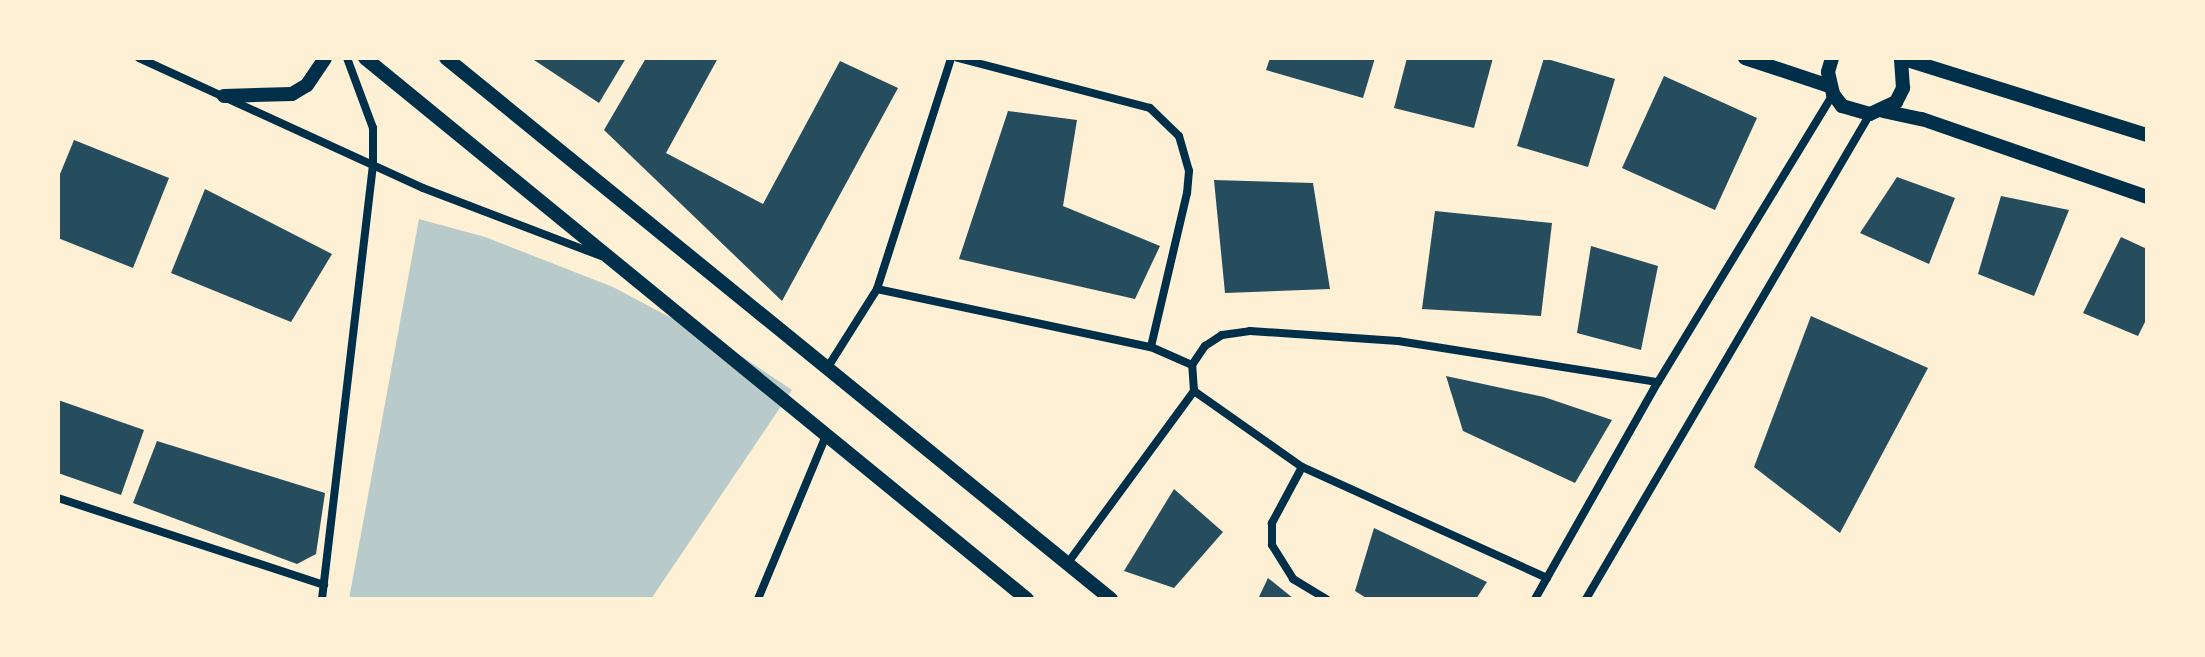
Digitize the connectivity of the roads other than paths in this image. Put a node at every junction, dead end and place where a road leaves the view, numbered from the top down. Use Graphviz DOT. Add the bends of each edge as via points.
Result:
graph roads {
  1 [pos="139,58"];
  2 [pos="325,58"];
  3 [pos="347,58"];
  4 [pos="365,58"];
  5 [pos="446,58"];
  6 [pos="951,58"];
  7 [pos="958,58"];
  8 [pos="1745,58"];
  9 [pos="1832,58"];
  10 [pos="1901,58"];
  11 [pos="1831,90"];
  12 [pos="224,96"];
  13 [pos="1876,112"];
  14 [pos="2125,127"];
  15 [pos="2147,127"];
  16 [pos="2147,135"];
  17 [pos="373,165"];
  18 [pos="2147,197"];
  19 [pos="619,262"];
  20 [pos="877,289"];
  21 [pos="1151,347"];
  22 [pos="1192,365"];
  23 [pos="826,370"];
  24 [pos="1658,382"];
  25 [pos="1194,391"];
  26 [pos="826,436"];
  27 [pos="1302,467"];
  28 [pos="58,498"];
  29 [pos="1067,564"];
  30 [pos="1547,578"];
  31 [pos="324,585"];
  32 [pos="322,599"];
  33 [pos="758,599"];
  34 [pos="1027,599"];
  35 [pos="1111,599"];
  36 [pos="1326,599"];
  37 [pos="1535,599"];
  38 [pos="1586,599"];
  1 -- 12 [label="street"];
  2 -- 12 [label="street" via="307,85 292,94"];
  3 -- 17 [label="street" via="373,128"];
  4 -- 19 [label="street"];
  5 -- 23 [label="street"];
  6 -- 20 [label="street"];
  7 -- 21 [label="street" via="1150,108 1179,136 1189,171 1187,193"];
  8 -- 11 [label="street"];
  9 -- 11 [label="street"];
  10 -- 13 [label="street" via="1903,88"];
  10 -- 14 [label="street"];
  11 -- 13 [label="street" via="1842,106"];
  11 -- 24 [label="street"];
  12 -- 17 [label="street"];
  13 -- 18 [label="street" via="1922,119"];
  13 -- 38 [label="street"];
  14 -- 15 [label="street"];
  14 -- 16 [label="street"];
  17 -- 19 [label="street"];
  17 -- 31 [label="street"];
  19 -- 26 [label="street"];
  20 -- 21 [label="street"];
  20 -- 23 [label="street"];
  21 -- 22 [label="street"];
  22 -- 24 [label="street" via="1205,346 1222,335 1250,331 1398,341"];
  22 -- 25 [label="street"];
  23 -- 29 [label="street"];
  24 -- 30 [label="street"];
  25 -- 27 [label="street"];
  25 -- 29 [label="street"];
  26 -- 33 [label="street"];
  26 -- 34 [label="street"];
  27 -- 30 [label="street"];
  27 -- 36 [label="street" via="1272,523 1272,545 1293,579"];
  28 -- 31 [label="street"];
  29 -- 35 [label="street"];
  30 -- 37 [label="street"];
  31 -- 32 [label="street"];
}
